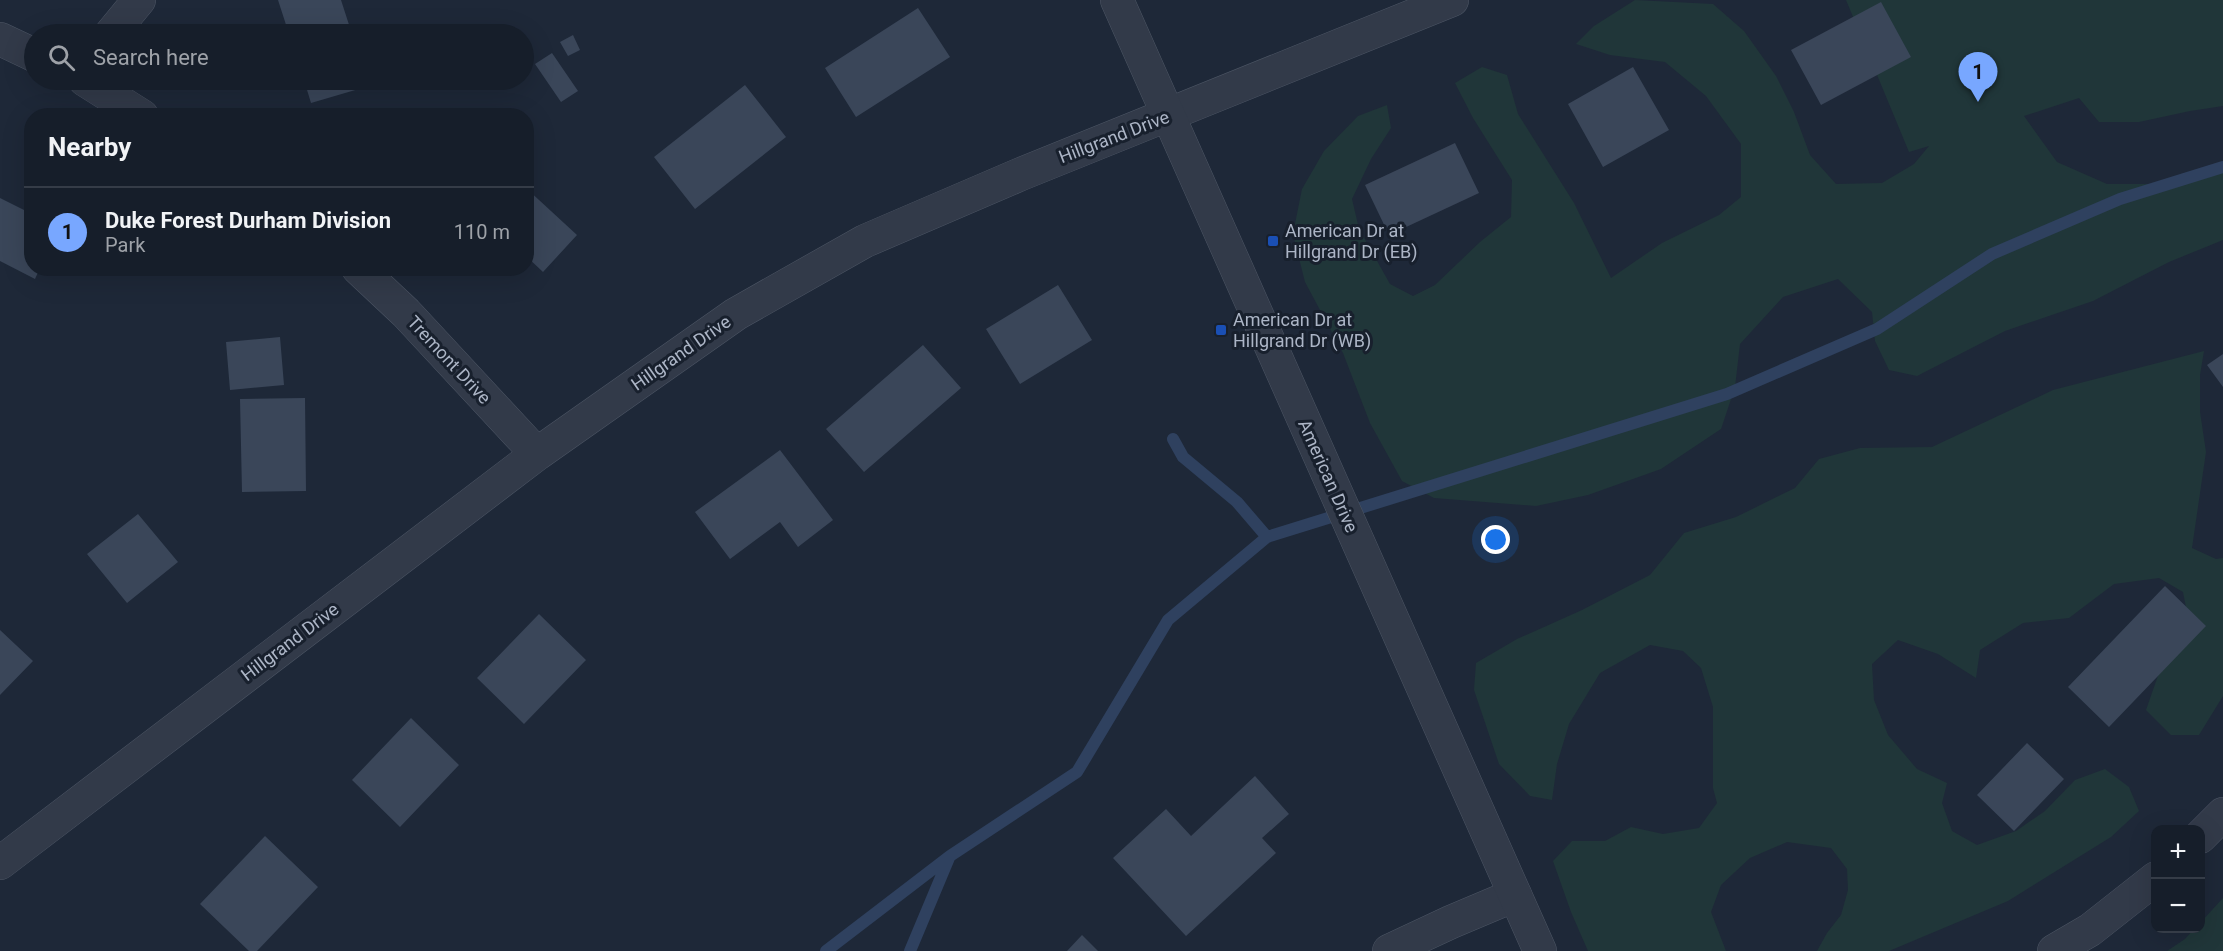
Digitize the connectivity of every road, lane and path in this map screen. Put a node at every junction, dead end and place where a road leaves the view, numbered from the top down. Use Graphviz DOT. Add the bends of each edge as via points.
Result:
graph roads {
  1 [pos="139,0"];
  2 [pos="1118,0"];
  3 [pos="1452,0"];
  4 [pos="119,24"];
  5 [pos="0,39"];
  6 [pos="24,50"];
  7 [pos="101,90"];
  8 [pos="129,108"];
  9 [pos="1167,116"];
  10 [pos="367,276"];
  11 [pos="537,454"];
  12 [pos="2223,814"];
  13 [pos="2205,832"];
  14 [pos="0,863"];
  15 [pos="2155,879"];
  16 [pos="1515,895"];
  17 [pos="1389,951"];
  18 [pos="1540,951"];
  19 [pos="2054,951"];
  1 -- 4 [label="street"];
  2 -- 9 [label="street, American Drive"];
  3 -- 9 [label="street, Hillgrand Drive"];
  5 -- 6 [label="street"];
  7 -- 8 [label="street"];
  9 -- 11 [label="street, Hillgrand Drive" via="865,241 736,314"];
  9 -- 16 [label="street, American Drive"];
  10 -- 11 [label="street, Tremont Drive"];
  11 -- 14 [label="street, Hillgrand Drive"];
  12 -- 13 [label="street"];
  15 -- 19 [label="street" via="2090,930"];
  16 -- 17 [label="street"];
  16 -- 18 [label="street, American Drive"];
}
